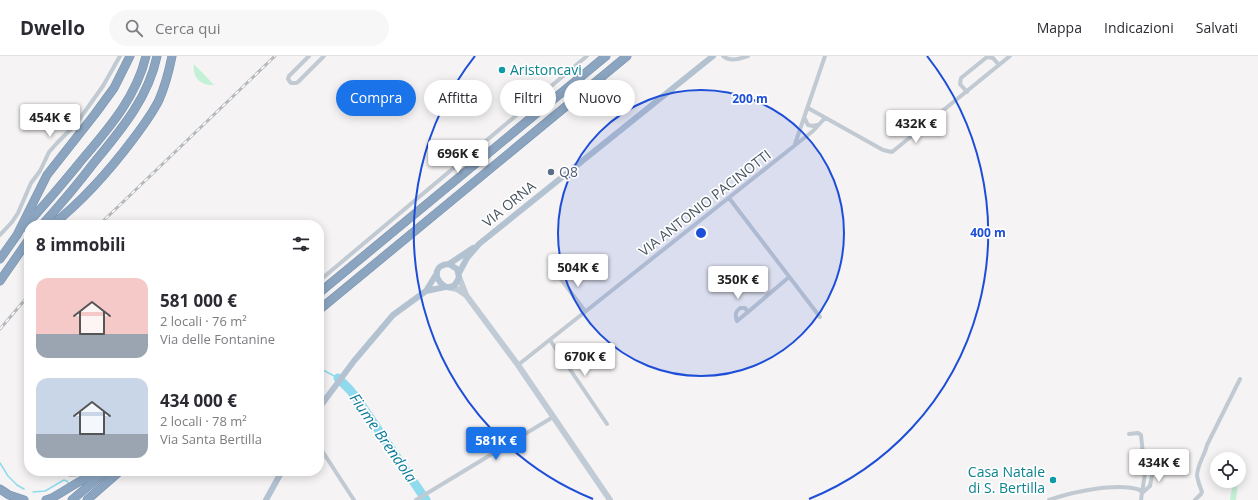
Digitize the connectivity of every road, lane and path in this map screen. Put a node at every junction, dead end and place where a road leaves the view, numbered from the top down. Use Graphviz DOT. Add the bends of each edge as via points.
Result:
graph roads {
  1 [pos="120,56"];
  2 [pos="130,56"];
  3 [pos="146,56"];
  4 [pos="157,56"];
  5 [pos="172,56"];
  6 [pos="309,56"];
  7 [pos="324,56"];
  8 [pos="587,56"];
  9 [pos="606,56"];
  10 [pos="627,56"];
  11 [pos="713,56"];
  12 [pos="723,56"];
  13 [pos="748,56"];
  14 [pos="825,56"];
  15 [pos="1010,56"];
  16 [pos="999,65"];
  17 [pos="966,92"];
  18 [pos="808,108"];
  19 [pos="805,116"];
  20 [pos="825,118"];
  21 [pos="818,125"];
  22 [pos="794,146"];
  23 [pos="729,198"];
  24 [pos="24,220"];
  25 [pos="30,220"];
  26 [pos="46,220"];
  27 [pos="58,220"];
  28 [pos="24,221"];
  29 [pos="24,227"];
  30 [pos="0,235"];
  31 [pos="17,235"];
  32 [pos="479,244"];
  33 [pos="24,245"];
  34 [pos="24,250"];
  35 [pos="0,259"];
  36 [pos="14,259"];
  37 [pos="449,264"];
  38 [pos="437,274"];
  39 [pos="557,274"];
  40 [pos="459,275"];
  41 [pos="324,277"];
  42 [pos="789,277"];
  43 [pos="0,281"];
  44 [pos="446,287"];
  45 [pos="324,289"];
  46 [pos="426,291"];
  47 [pos="466,294"];
  48 [pos="324,306"];
  49 [pos="585,311"];
  50 [pos="748,312"];
  51 [pos="820,317"];
  52 [pos="550,340"];
  53 [pos="518,365"];
  54 [pos="1240,379"];
  55 [pos="324,402"];
  56 [pos="553,417"];
  57 [pos="607,424"];
  58 [pos="1129,434"];
  59 [pos="324,454"];
  60 [pos="1155,460"];
  61 [pos="89,476"];
  62 [pos="100,476"];
  63 [pos="114,476"];
  64 [pos="120,476"];
  65 [pos="279,476"];
  66 [pos="0,489"];
  67 [pos="1142,493"];
  68 [pos="24,500"];
  69 [pos="46,500"];
  70 [pos="72,500"];
  71 [pos="87,500"];
  72 [pos="95,500"];
  73 [pos="266,500"];
  74 [pos="354,500"];
  75 [pos="417,500"];
  76 [pos="610,500"];
  77 [pos="1049,500"];
  78 [pos="1141,500"];
  79 [pos="1195,500"];
  1 -- 30 [label="street" via="76,124 49,152 40,171 30,183 18,213"];
  2 -- 24 [label="highway" via="114,88 47,175"];
  3 -- 25 [label="highway" via="136,86 119,115"];
  4 -- 26 [label="highway" via="146,89 128,120"];
  5 -- 27 [label="highway" via="167,79 146,122 84,198"];
  6 -- 7 [label="street" via="289,76 291,83 298,82"];
  8 -- 41 [label="street"];
  9 -- 45 [label="highway"];
  10 -- 48 [label="highway"];
  11 -- 32 [label="main road, VIA ORNA"];
  12 -- 13 [label="street" via="728,60"];
  14 -- 18 [label="street"];
  15 -- 16 [label="street"];
  16 -- 17 [label="street"];
  16 -- 17 [label="street" via="993,58 987,57 961,78 960,84"];
  17 -- 20 [label="street" via="892,152 882,150"];
  18 -- 19 [label="street"];
  18 -- 20 [label="street"];
  19 -- 21 [label="street" via="808,125"];
  19 -- 22 [label="street"];
  20 -- 21 [label="street, VIA ANTONIO PACINOTTI"];
  21 -- 22 [label="street, VIA ANTONIO PACINOTTI"];
  22 -- 23 [label="street, VIA ANTONIO PACINOTTI"];
  23 -- 42 [label="street"];
  23 -- 49 [label="street, VIA ANTONIO PACINOTTI"];
  28 -- 31 [label="highway"];
  29 -- 31 [label="highway"];
  31 -- 35 [label="highway"];
  32 -- 37 [label="main road"];
  32 -- 40 [label="main road, VIA ORNA" via="467,258"];
  33 -- 36 [label="highway"];
  34 -- 36 [label="highway"];
  36 -- 43 [label="highway"];
  37 -- 38 [label="main road" via="441,266"];
  37 -- 40 [label="main road" via="457,269"];
  38 -- 44 [label="main road" via="439,282"];
  38 -- 46 [label="main road"];
  39 -- 49 [label="street"];
  40 -- 44 [label="main road" via="455,284"];
  40 -- 47 [label="main road"];
  42 -- 50 [label="street"];
  42 -- 51 [label="street"];
  44 -- 46 [label="main road"];
  44 -- 47 [label="main road"];
  46 -- 55 [label="main road" via="393,315"];
  47 -- 53 [label="main road"];
  49 -- 52 [label="street, VIA ANTONIO PACINOTTI"];
  52 -- 53 [label="street, VIA ANTONIO PACINOTTI"];
  52 -- 57 [label="street"];
  53 -- 56 [label="main road"];
  54 -- 79 [label="street" via="1207,445 1197,476 1201,494"];
  56 -- 75 [label="street"];
  56 -- 76 [label="main road"];
  58 -- 67 [label="street" via="1141,435 1145,472"];
  59 -- 74 [label="street"];
  60 -- 67 [label="street" via="1150,486"];
  61 -- 69 [label="highway"];
  62 -- 70 [label="highway"];
  63 -- 71 [label="highway"];
  64 -- 72 [label="highway"];
  65 -- 73 [label="main road"];
  66 -- 68 [label="highway" via="9,496"];
  67 -- 77 [label="street" via="1140,490 1126,487 1089,490"];
  67 -- 78 [label="street"];
}
